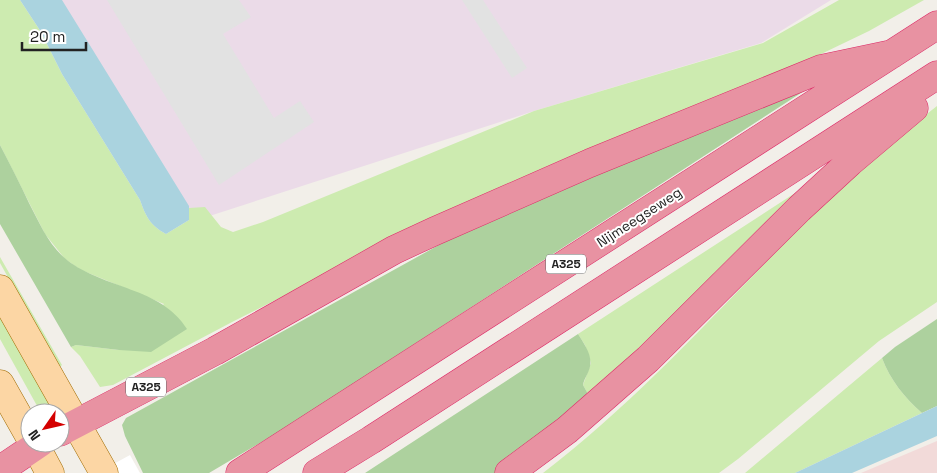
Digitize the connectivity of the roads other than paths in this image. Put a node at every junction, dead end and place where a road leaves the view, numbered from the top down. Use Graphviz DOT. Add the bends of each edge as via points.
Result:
graph roads {
  1 [pos="937,25"];
  2 [pos="892,54"];
  3 [pos="937,75"];
  4 [pos="937,87"];
  5 [pos="0,290"];
  6 [pos="0,384"];
  7 [pos="56,403"];
  8 [pos="20,417"];
  9 [pos="70,427"];
  10 [pos="70,431"];
  11 [pos="21,453"];
  12 [pos="40,453"];
  13 [pos="0,470"];
  14 [pos="103,472"];
  15 [pos="50,473"];
  16 [pos="240,473"];
  17 [pos="318,473"];
  18 [pos="509,473"];
  1 -- 2 [label="highway, Nijmeegseweg / A325"];
  2 -- 9 [label="highway, A325" via="821,69 444,226 394,250 215,351"];
  2 -- 16 [label="highway, Nijmeegseweg / A325"];
  3 -- 17 [label="highway"];
  4 -- 18 [label="highway" via="799,209 648,359 567,430"];
  5 -- 7 [label="main road"];
  6 -- 8 [label="main road"];
  10 -- 14 [label="main road"];
  11 -- 13 [label="highway"];
  12 -- 15 [label="main road"];
}
